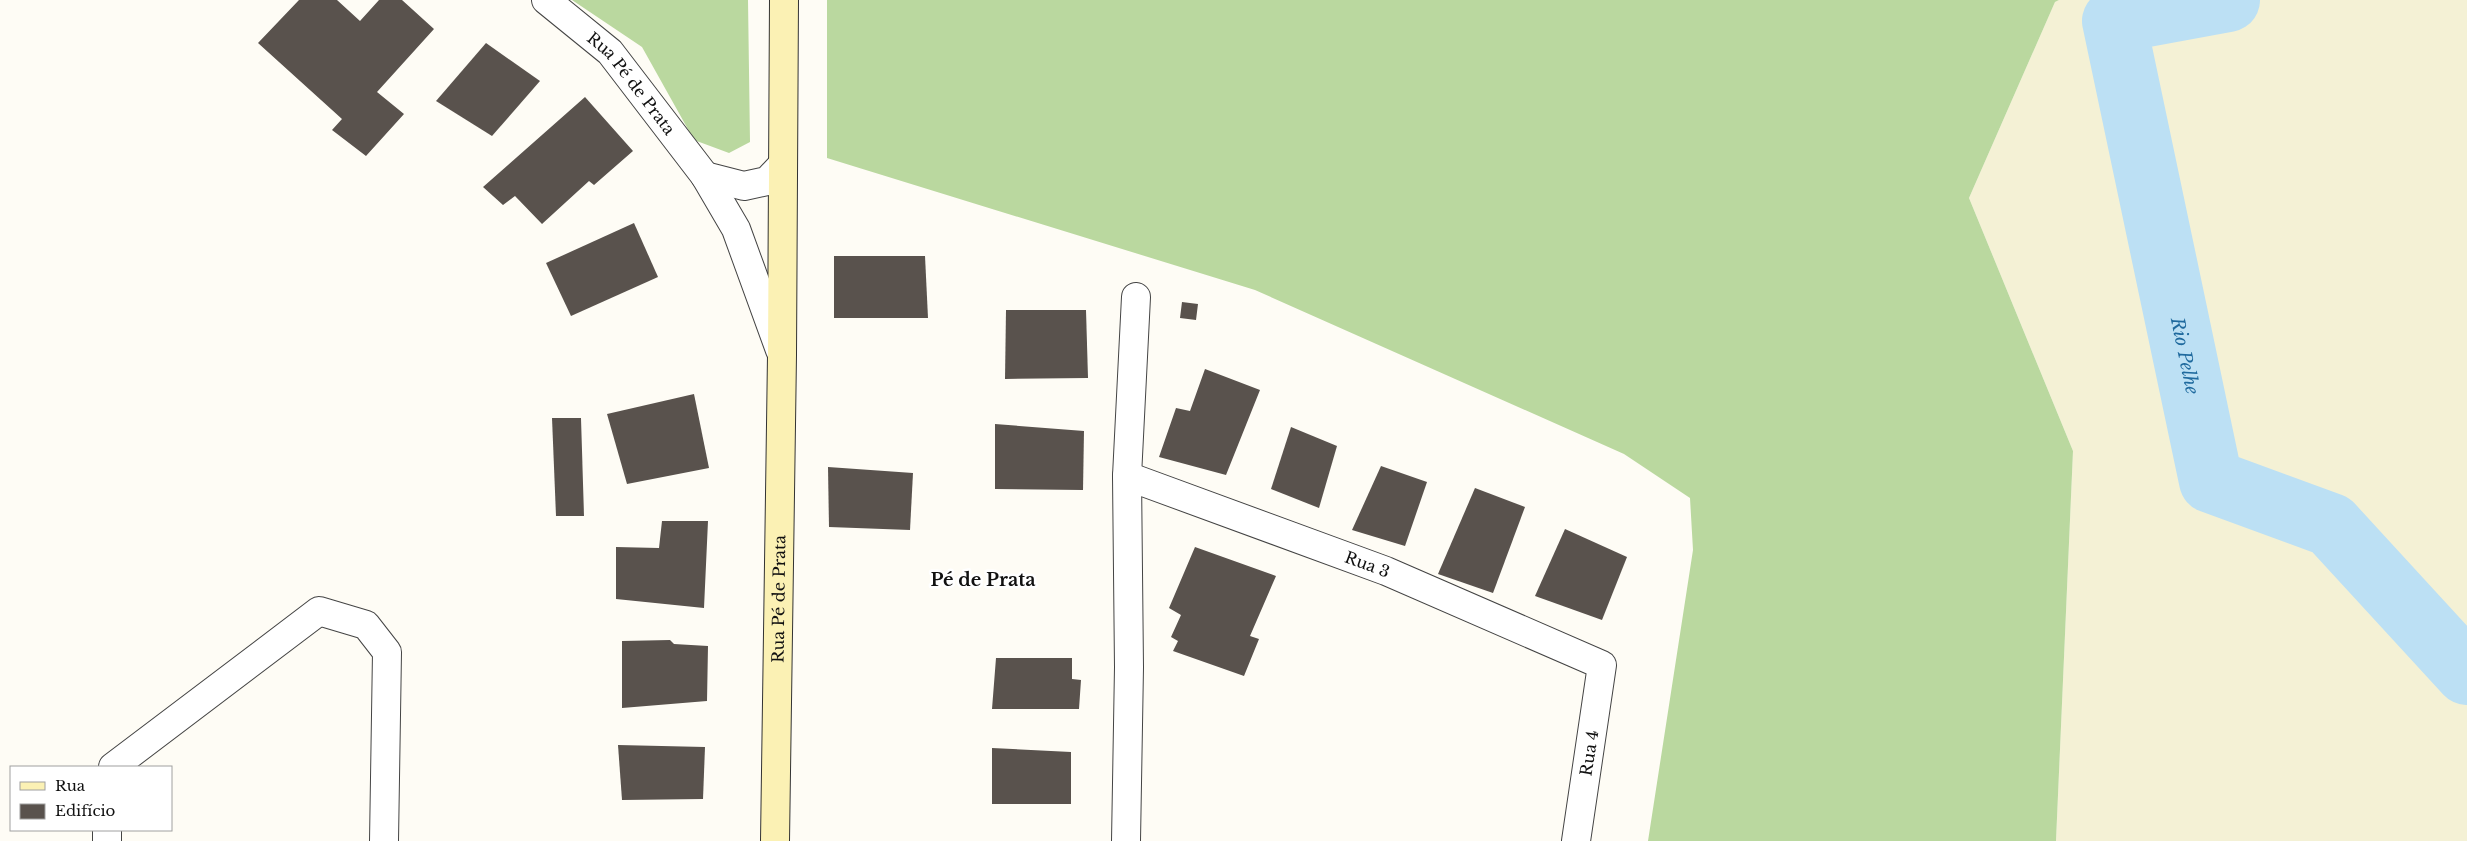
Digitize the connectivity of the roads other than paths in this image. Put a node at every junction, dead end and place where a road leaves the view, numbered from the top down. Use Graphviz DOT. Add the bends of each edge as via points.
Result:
graph roads {
  1 [pos="546,0"];
  2 [pos="784,0"];
  3 [pos="783,164"];
  4 [pos="705,176"];
  5 [pos="1136,297"];
  6 [pos="782,355"];
  7 [pos="1127,476"];
  8 [pos="1602,665"];
  9 [pos="114,766"];
  10 [pos="384,841"];
  11 [pos="775,841"];
  12 [pos="1126,841"];
  13 [pos="1576,841"];
  1 -- 4 [label="street, Rua Pé de Prata" via="610,52"];
  2 -- 3 [label="street, Rua Pé de Prata"];
  3 -- 4 [label="street" via="767,181 744,186"];
  3 -- 6 [label="street, Rua Pé de Prata"];
  4 -- 6 [label="street, Rua Pé de Prata" via="736,229"];
  5 -- 7 [label="street"];
  6 -- 11 [label="street, Rua Pé de Prata"];
  7 -- 8 [label="street, Rua 3" via="1386,571"];
  7 -- 12 [label="street" via="1129,667"];
  8 -- 13 [label="street, Rua 4"];
  9 -- 10 [label="street" via="319,611 366,625 387,652"];
}
